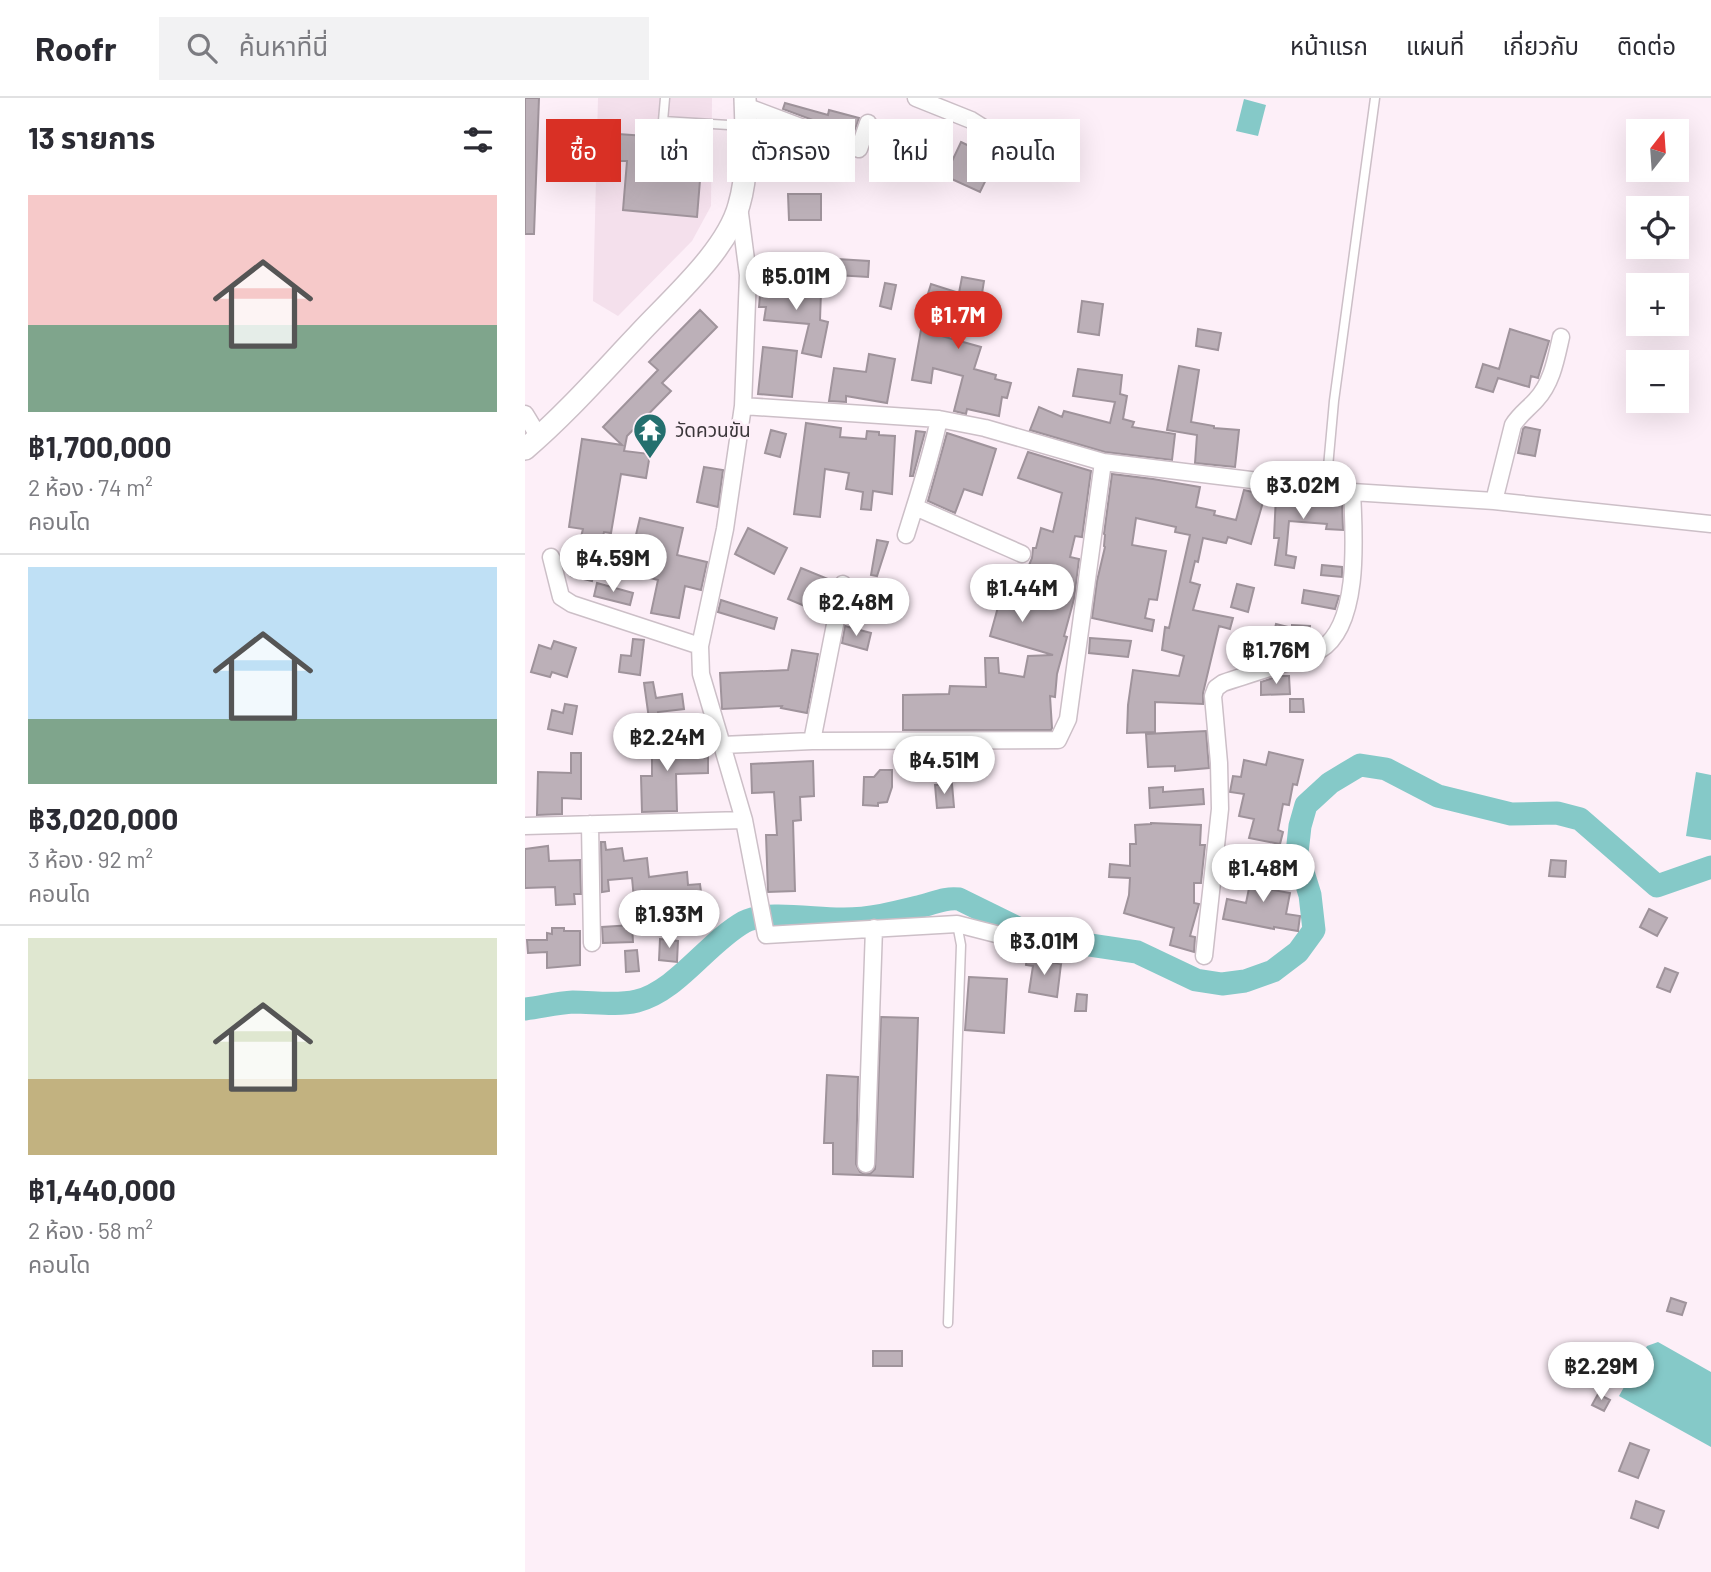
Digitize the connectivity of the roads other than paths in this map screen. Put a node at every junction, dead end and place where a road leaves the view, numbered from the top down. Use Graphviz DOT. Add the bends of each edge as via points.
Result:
graph roads {
  1 [pos="665,98"];
  2 [pos="916,98"];
  3 [pos="1375,98"];
  4 [pos="745,110"];
  5 [pos="968,119"];
  6 [pos="868,123"];
  7 [pos="739,206"];
  8 [pos="1561,337"];
  9 [pos="743,407"];
  10 [pos="525,414"];
  11 [pos="939,419"];
  12 [pos="532,443"];
  13 [pos="1104,462"];
  14 [pos="1326,489"];
  15 [pos="1352,492"];
  16 [pos="1494,501"];
  17 [pos="915,508"];
  18 [pos="1711,524"];
  19 [pos="906,535"];
  20 [pos="1022,555"];
  21 [pos="551,557"];
  22 [pos="843,584"];
  23 [pos="700,646"];
  24 [pos="812,741"];
  25 [pos="722,745"];
  26 [pos="744,820"];
  27 [pos="590,824"];
  28 [pos="525,827"];
  29 [pos="957,924"];
  30 [pos="874,928"];
  31 [pos="592,943"];
  32 [pos="1061,954"];
  33 [pos="1204,956"];
  34 [pos="866,1164"];
  35 [pos="948,1322"];
  1 -- 4 [label="lane" via="663,121"];
  2 -- 5 [label="street"];
  3 -- 14 [label="lane"];
  4 -- 6 [label="street" via="859,149"];
  4 -- 7 [label="main road" via="745,173"];
  7 -- 9 [label="street" via="748,275"];
  7 -- 12 [label="main road" via="726,234 701,267"];
  8 -- 16 [label="street" via="1547,386 1513,425"];
  9 -- 11 [label="street"];
  9 -- 23 [label="street" via="726,529"];
  10 -- 12 [label="street"];
  11 -- 13 [label="street"];
  11 -- 17 [label="street"];
  13 -- 14 [label="street"];
  13 -- 24 [label="street" via="1068,719 1058,740"];
  14 -- 15 [label="street"];
  15 -- 16 [label="street"];
  15 -- 33 [label="street" via="1353,574 1338,632 1320,650 1223,683 1213,696 1220,809"];
  16 -- 18 [label="street"];
  17 -- 19 [label="street"];
  17 -- 20 [label="street"];
  21 -- 23 [label="street" via="561,597 572,604"];
  22 -- 24 [label="street"];
  23 -- 25 [label="street" via="701,674"];
  24 -- 25 [label="street"];
  25 -- 26 [label="street"];
  26 -- 27 [label="street"];
  26 -- 30 [label="street" via="765,935"];
  27 -- 28 [label="street"];
  27 -- 31 [label="street"];
  29 -- 30 [label="street"];
  29 -- 32 [label="street"];
  29 -- 35 [label="lane" via="961,945"];
  30 -- 34 [label="street"];
}
